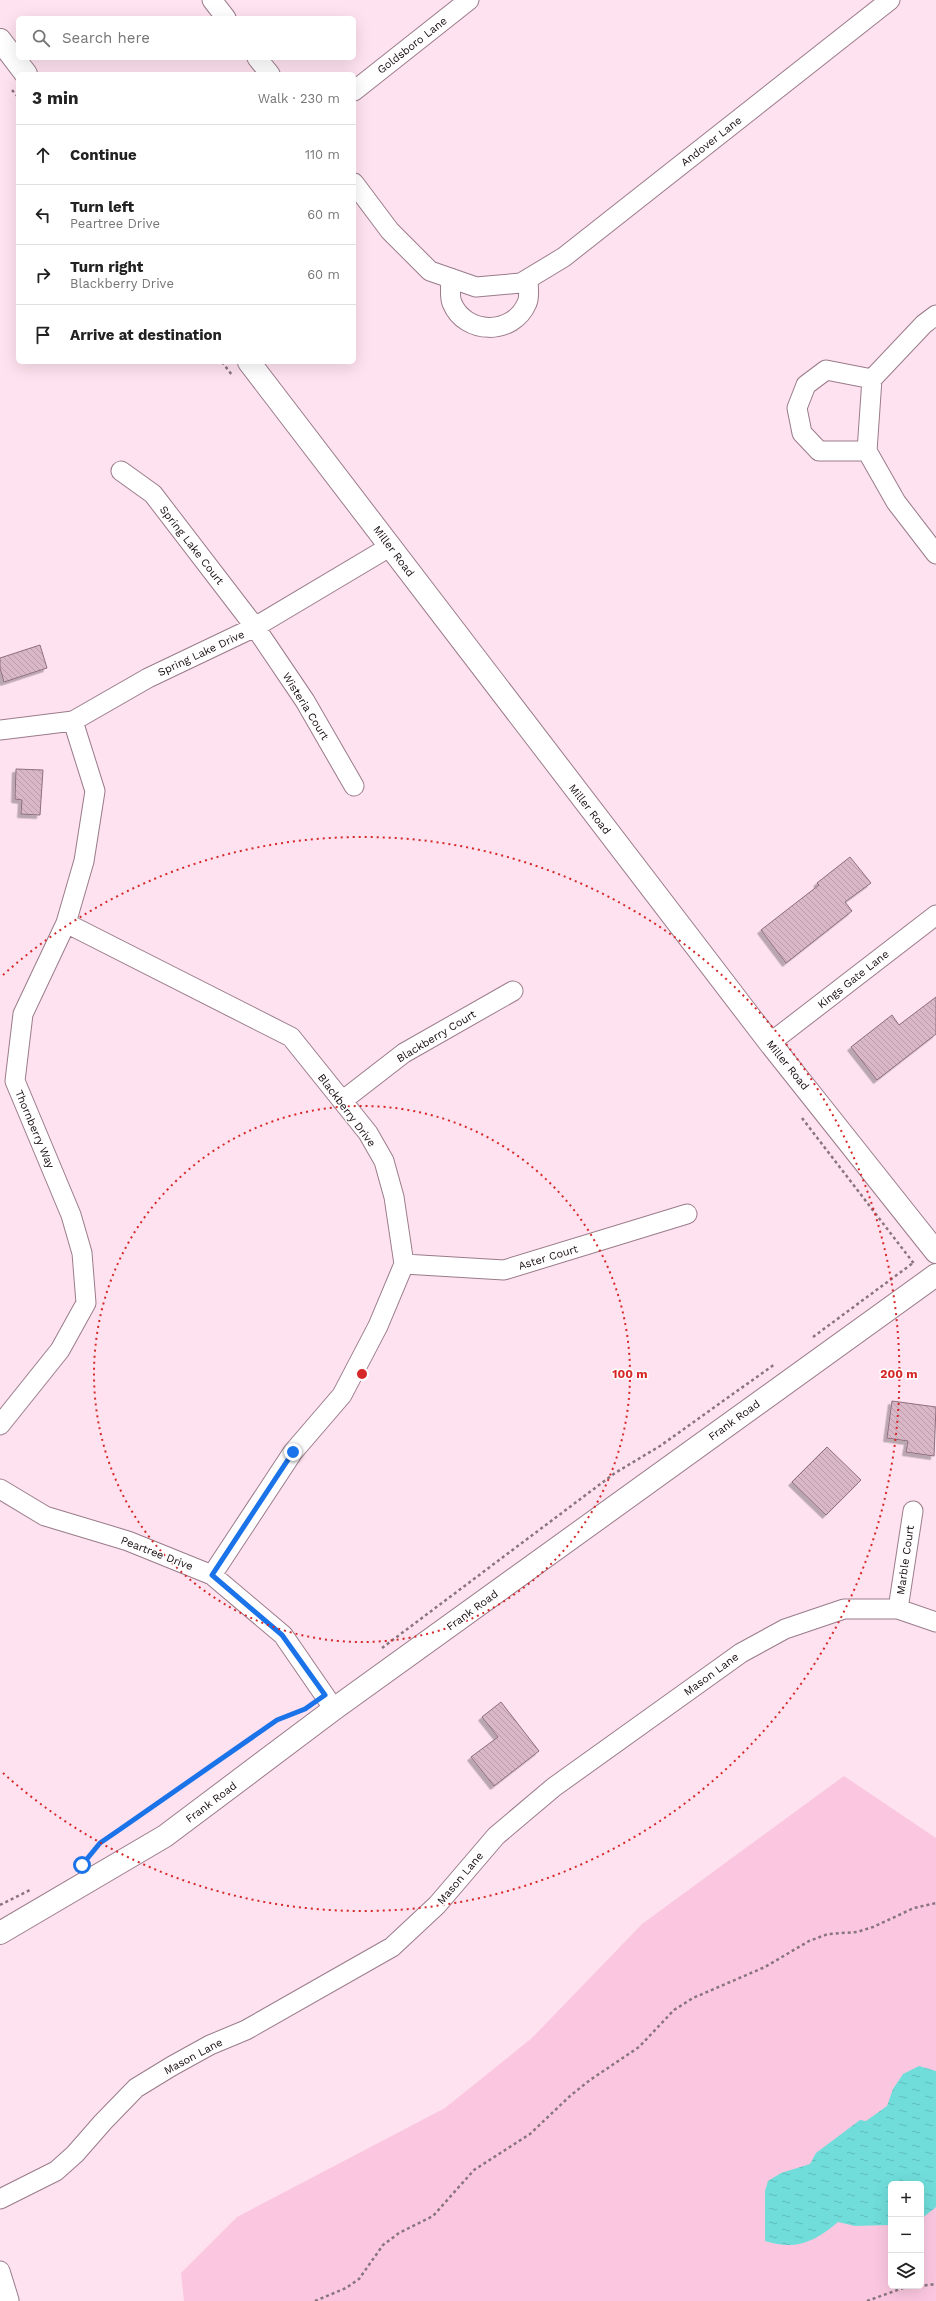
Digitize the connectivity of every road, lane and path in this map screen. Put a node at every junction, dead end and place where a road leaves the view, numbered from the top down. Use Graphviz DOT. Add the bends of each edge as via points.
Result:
graph roads {
  1 [pos="212,0"];
  2 [pos="469,0"];
  3 [pos="890,0"];
  4 [pos="224,16"];
  5 [pos="0,40"];
  6 [pos="260,60"];
  7 [pos="24,72"];
  8 [pos="268,72"];
  9 [pos="356,89"];
  10 [pos="356,186"];
  11 [pos="451,278"];
  12 [pos="528,279"];
  13 [pos="936,315"];
  14 [pos="251,364"];
  15 [pos="872,379"];
  16 [pos="867,451"];
  17 [pos="121,471"];
  18 [pos="391,546"];
  19 [pos="936,554"];
  20 [pos="255,627"];
  21 [pos="73,721"];
  22 [pos="0,730"];
  23 [pos="354,786"];
  24 [pos="936,915"];
  25 [pos="66,923"];
  26 [pos="513,991"];
  27 [pos="770,1043"];
  28 [pos="342,1101"];
  29 [pos="687,1214"];
  30 [pos="936,1252"];
  31 [pos="913,1263"];
  32 [pos="404,1264"];
  33 [pos="936,1275"];
  34 [pos="811,1339"];
  35 [pos="779,1361"];
  36 [pos="0,1425"];
  37 [pos="0,1489"];
  38 [pos="912,1511"];
  39 [pos="212,1575"];
  40 [pos="898,1608"];
  41 [pos="936,1622"];
  42 [pos="378,1650"];
  43 [pos="334,1709"];
  44 [pos="298,1711"];
  45 [pos="85,1860"];
  46 [pos="33,1889"];
  47 [pos="936,1903"];
  48 [pos="0,1905"];
  49 [pos="0,1933"];
  50 [pos="0,2199"];
  51 [pos="0,2271"];
  52 [pos="936,2284"];
  53 [pos="9,2300"];
  54 [pos="315,2301"];
  55 [pos="867,2301"];
  1 -- 4 [label="street"];
  2 -- 9 [label="street, Goldsboro Lane"];
  3 -- 12 [label="street, Andover Lane" via="564,257"];
  5 -- 7 [label="street"];
  6 -- 8 [label="street"];
  10 -- 11 [label="street, Andover Lane" via="390,231 430,271"];
  11 -- 12 [label="street, Andover Lane" via="476,287 521,283"];
  11 -- 12 [label="street" via="452,302 466,322 489,330 512,322 527,303"];
  13 -- 15 [label="street" via="924,324"];
  14 -- 18 [label="street, Miller Road"];
  15 -- 16 [label="street"];
  15 -- 16 [label="street" via="826,370 806,385 797,408 802,433 819,451"];
  16 -- 19 [label="street" via="896,502"];
  17 -- 20 [label="street, Spring Lake Court" via="153,494"];
  18 -- 20 [label="street, Spring Lake Drive"];
  18 -- 27 [label="street, Miller Road"];
  20 -- 21 [label="street, Spring Lake Drive" via="148,678"];
  20 -- 23 [label="street, Wisteria Court" via="305,701"];
  21 -- 22 [label="street, Spring Lake Drive"];
  21 -- 25 [label="street, Thornberry Way" via="95,791 84,861"];
  24 -- 27 [label="street, Kings Gate Lane"];
  25 -- 28 [label="street, Blackberry Drive" via="290,1037"];
  25 -- 36 [label="street, Thornberry Way" via="23,1014 15,1081 71,1215 82,1253 86,1303 60,1350"];
  26 -- 28 [label="street, Blackberry Court" via="404,1053"];
  27 -- 30 [label="street, Miller Road"];
  28 -- 32 [label="street, Blackberry Drive" via="368,1133 384,1161 394,1197"];
  29 -- 32 [label="street, Aster Court" via="504,1270"];
  31 -- 34 [label="path"];
  32 -- 39 [label="street" via="378,1326 342,1395 293,1452"];
  33 -- 43 [label="street, Frank Road"];
  35 -- 42 [label="path" via="660,1446 615,1473"];
  37 -- 39 [label="street, Peartree Drive" via="45,1516 128,1541"];
  38 -- 40 [label="street, Marble Court"];
  39 -- 43 [label="street, Peartree Drive" via="282,1635"];
  40 -- 41 [label="street, Mason Lane"];
  40 -- 50 [label="street, Mason Lane" via="844,1609 785,1629 741,1653 554,1787 496,1836 437,1905 392,1947 246,2030 210,2045 136,2088 56,2171"];
  43 -- 49 [label="street, Frank Road" via="166,1836"];
  44 -- 45 [label="path" via="277,1720 100,1843"];
  46 -- 48 [label="path"];
  47 -- 54 [label="path" via="914,1908 857,1932 828,1934 809,1940 765,1967 693,1998 674,2010 639,2047 590,2080 530,2134 474,2170 433,2216 399,2232 383,2245 359,2279 346,2288"];
  51 -- 53 [label="street"];
  52 -- 55 [label="path" via="904,2288"];
}
